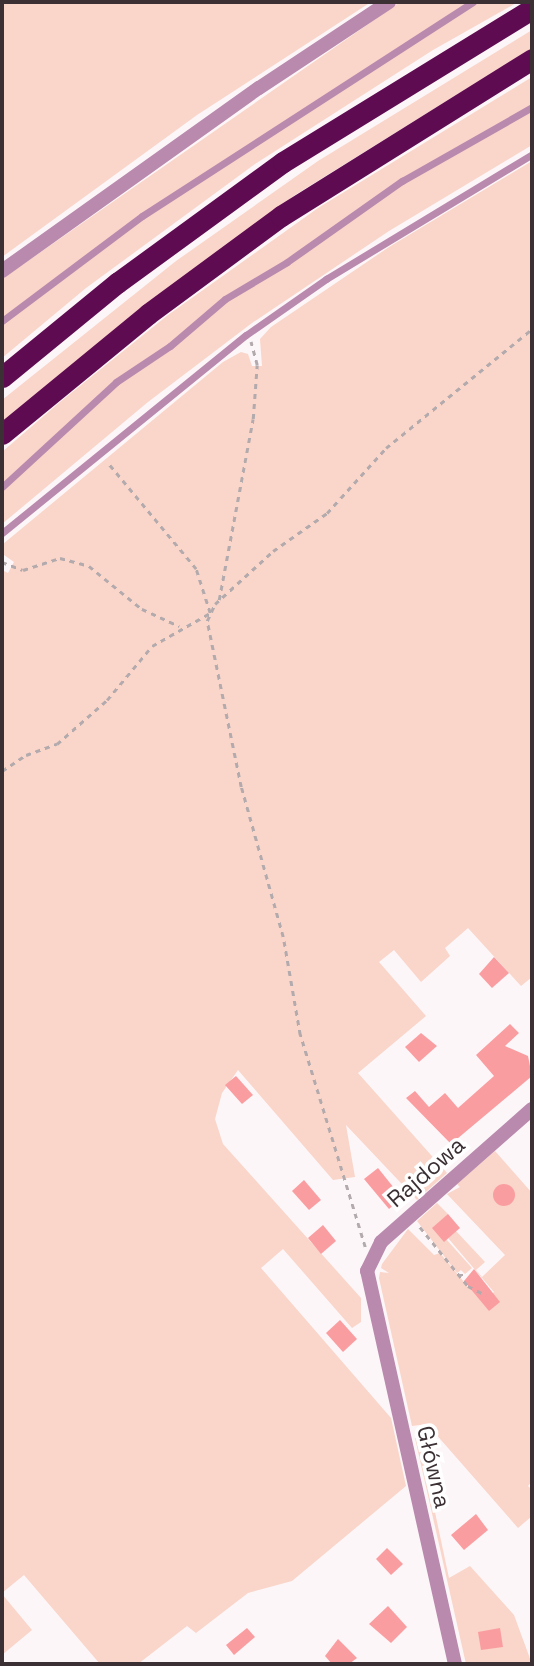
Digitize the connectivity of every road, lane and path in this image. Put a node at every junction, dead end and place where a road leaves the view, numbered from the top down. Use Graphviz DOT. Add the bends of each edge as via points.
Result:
graph roads {
  1 [pos="389,2"];
  2 [pos="473,2"];
  3 [pos="532,9"];
  4 [pos="532,59"];
  5 [pos="532,107"];
  6 [pos="532,154"];
  7 [pos="2,271"];
  8 [pos="2,321"];
  9 [pos="532,329"];
  10 [pos="246,335"];
  11 [pos="2,377"];
  12 [pos="2,434"];
  13 [pos="99,451"];
  14 [pos="2,487"];
  15 [pos="2,533"];
  16 [pos="2,562"];
  17 [pos="219,600"];
  18 [pos="210,613"];
  19 [pos="179,626"];
  20 [pos="2,771"];
  21 [pos="532,1109"];
  22 [pos="411,1216"];
  23 [pos="372,1253"];
  24 [pos="458,1275"];
  25 [pos="466,1275"];
  26 [pos="486,1295"];
  27 [pos="454,1664"];
  1 -- 7 [label="street" via="259,88"];
  2 -- 8 [label="lane" via="142,216"];
  3 -- 11 [label="highway" via="283,162 117,283"];
  4 -- 12 [label="highway" via="390,144 272,223 128,329"];
  5 -- 14 [label="lane" via="402,181 287,262 225,299 170,346 116,382"];
  6 -- 10 [label="lane" via="337,272"];
  9 -- 17 [label="path" via="386,448 327,513 279,546"];
  10 -- 13 [label="lane"];
  10 -- 17 [label="path" via="255,349 257,365 253,419"];
  13 -- 15 [label="lane"];
  13 -- 18 [label="path" via="196,569"];
  16 -- 19 [label="path" via="23,570 60,558 89,566 142,609"];
  17 -- 18 [label="path"];
  18 -- 19 [label="path"];
  18 -- 23 [label="path" via="207,631 241,787 283,937 300,1035 359,1237"];
  19 -- 20 [label="path" via="152,646 107,700 58,744 26,755"];
  21 -- 22 [label="street, Rajdowa"];
  22 -- 23 [label="street, Rajdowa"];
  22 -- 24 [label="path"];
  23 -- 27 [label="street, Główna" via="368,1279"];
  24 -- 25 [label="path"];
  24 -- 26 [label="path" via="470,1288"];
}
